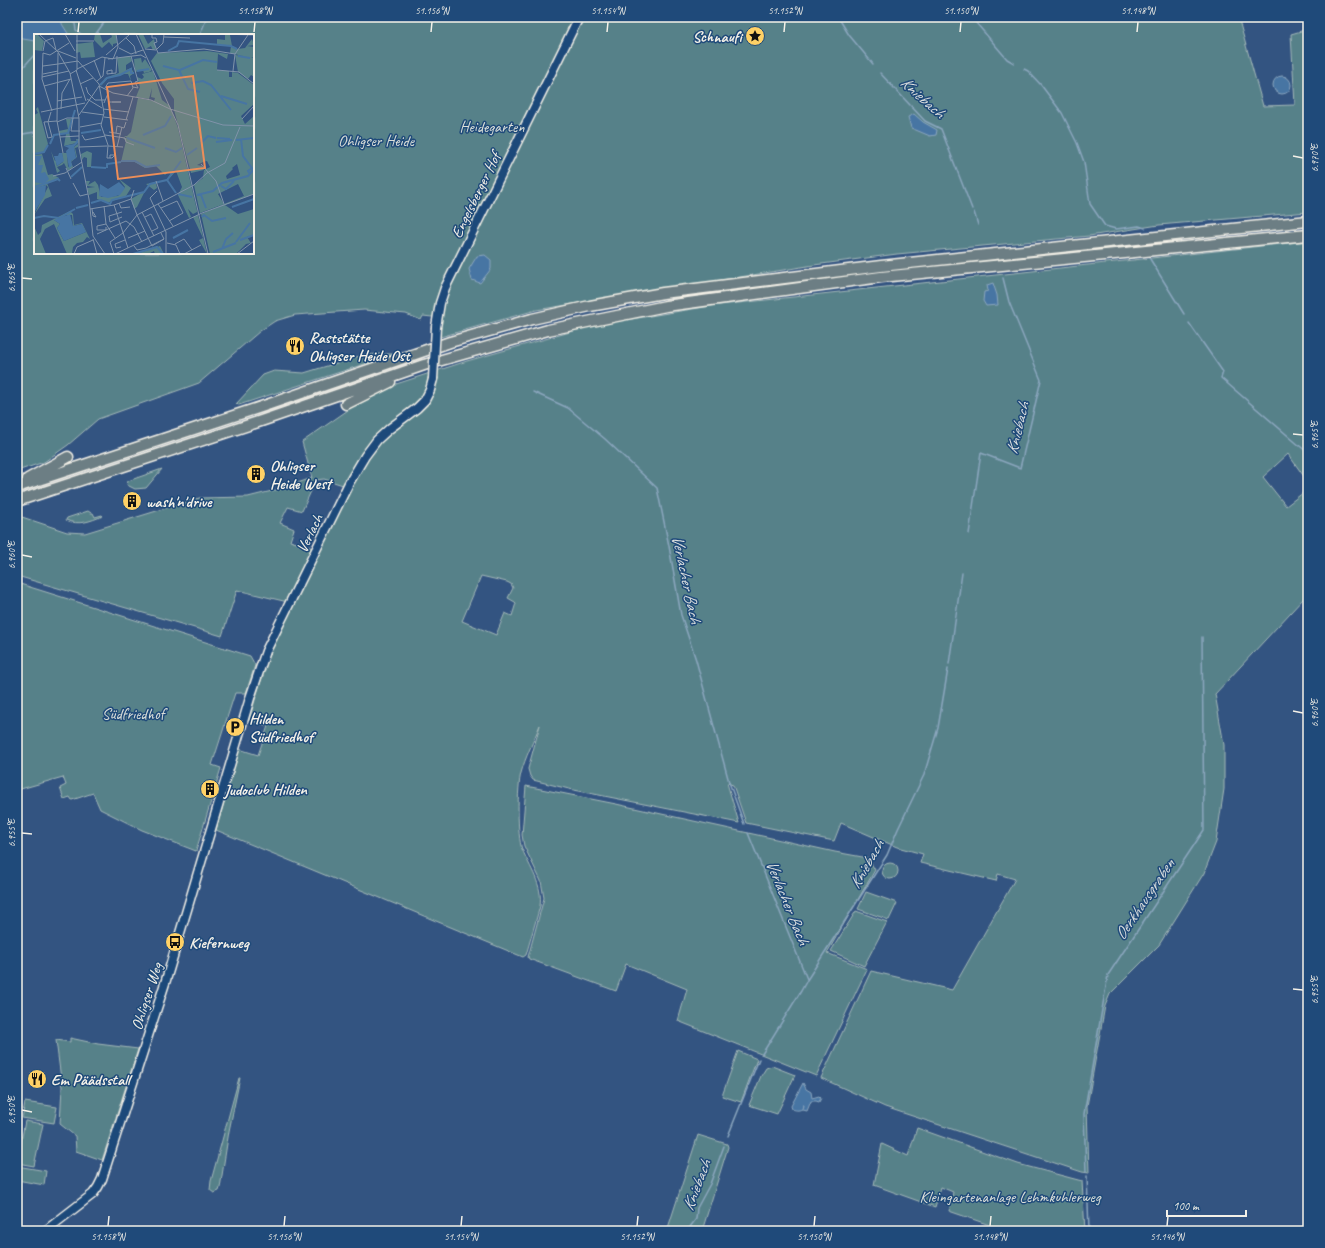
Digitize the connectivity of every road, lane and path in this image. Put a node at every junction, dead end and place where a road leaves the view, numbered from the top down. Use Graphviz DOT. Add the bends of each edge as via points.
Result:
graph roads {
  1 [pos="579,17"];
  2 [pos="1308,221"];
  3 [pos="1308,235"];
  4 [pos="450,342"];
  5 [pos="414,348"];
  6 [pos="424,365"];
  7 [pos="433,379"];
  8 [pos="346,404"];
  9 [pos="68,457"];
  10 [pos="17,486"];
  11 [pos="17,502"];
  12 [pos="265,654"];
  13 [pos="45,1231"];
  1 -- 7 [label="street, Engelsberger Hof, bridge" via="445,288 436,326"];
  2 -- 4 [label="highway" via="881,266 663,293 532,319"];
  3 -- 6 [label="highway" via="881,277 666,306 548,330"];
  4 -- 5 [label="highway"];
  4 -- 10 [label="highway"];
  6 -- 8 [label="highway"];
  6 -- 11 [label="highway"];
  7 -- 12 [label="street, Verlach" via="426,400 389,429 364,456"];
  9 -- 10 [label="highway"];
  12 -- 13 [label="street, Ohligser Weg" via="102,1179 88,1198"];
}
